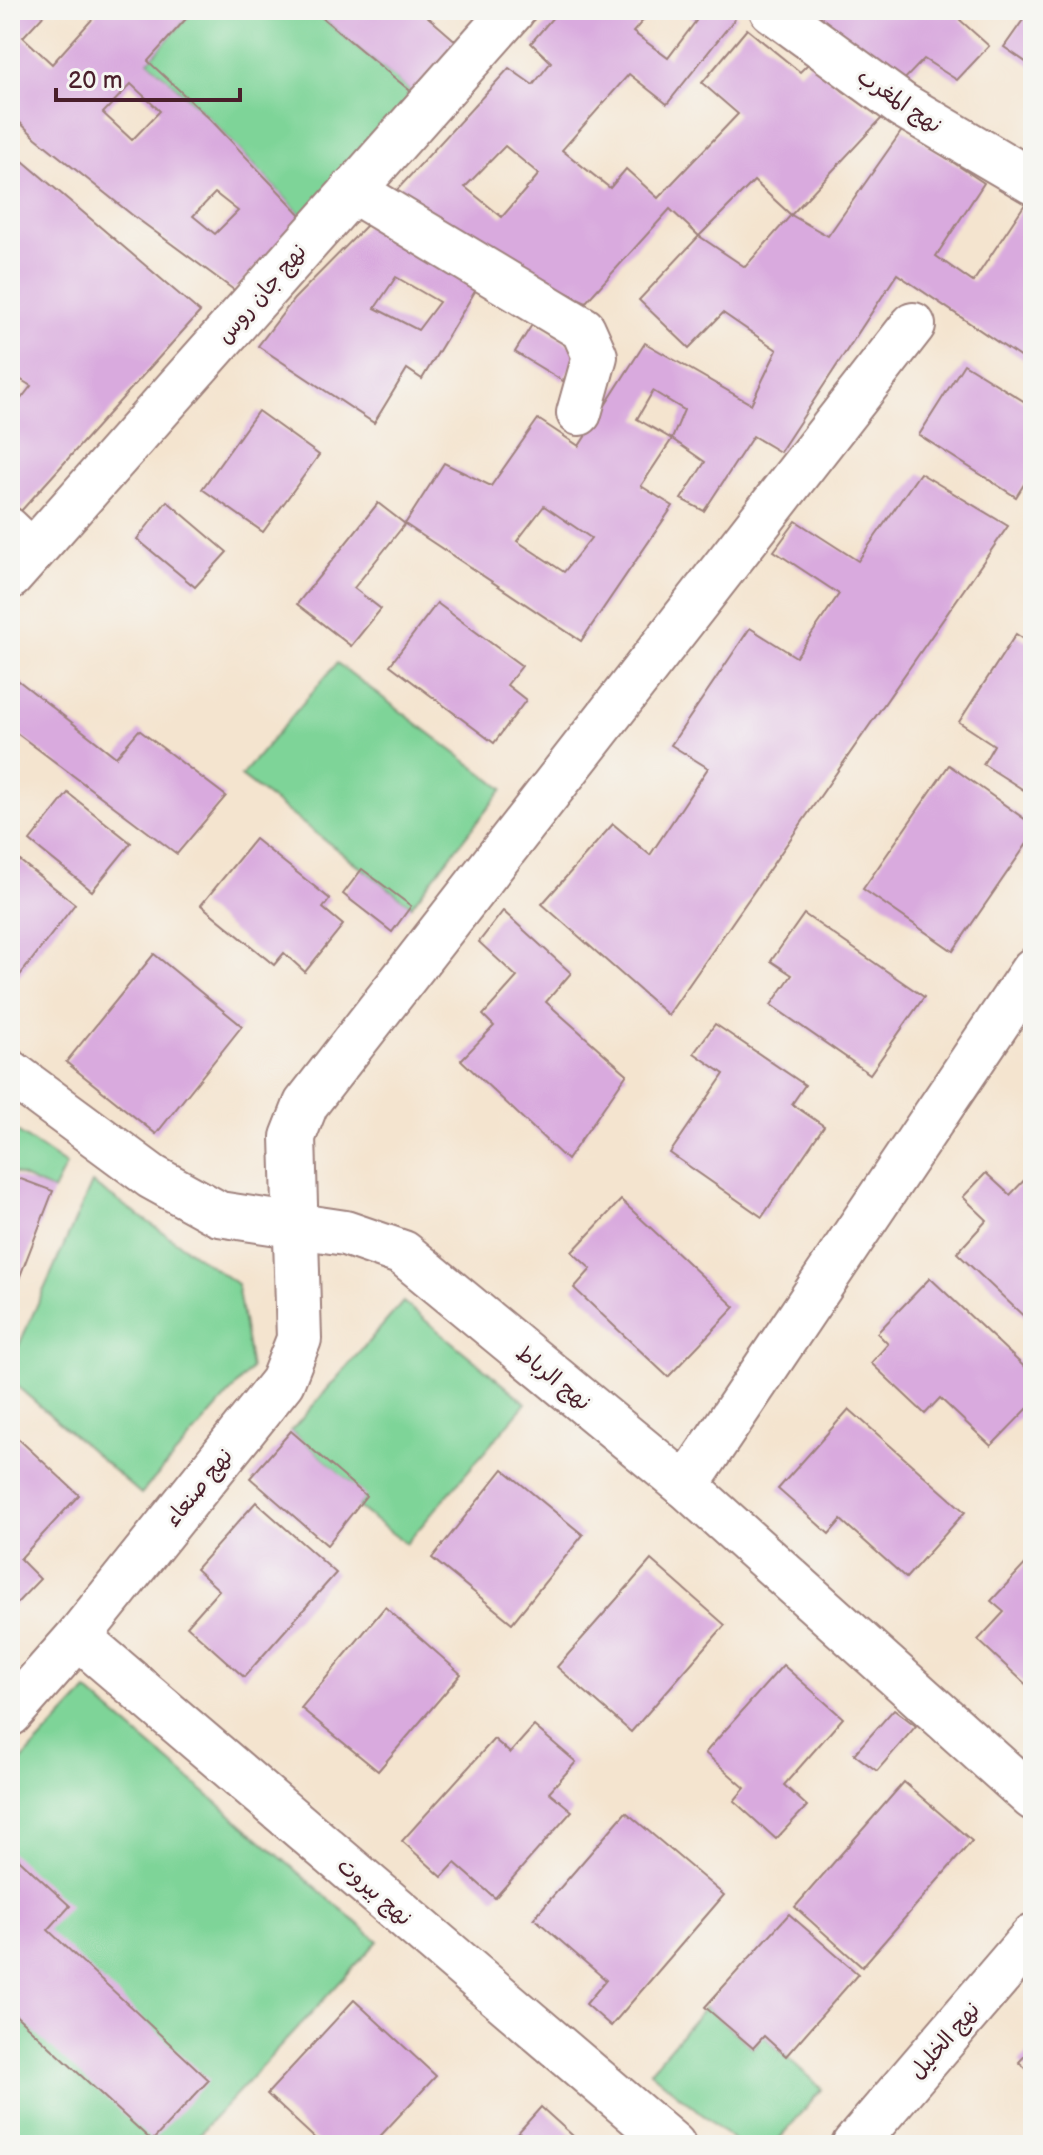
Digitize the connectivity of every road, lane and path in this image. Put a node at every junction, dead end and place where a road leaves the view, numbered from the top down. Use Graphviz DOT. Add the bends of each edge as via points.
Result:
graph roads {
  1 [pos="772,10"];
  2 [pos="505,13"];
  3 [pos="1033,182"];
  4 [pos="352,190"];
  5 [pos="913,325"];
  6 [pos="579,413"];
  7 [pos="18,551"];
  8 [pos="1033,970"];
  9 [pos="10,1072"];
  10 [pos="297,1226"];
  11 [pos="686,1486"];
  12 [pos="78,1637"];
  13 [pos="10,1714"];
  14 [pos="1033,1798"];
  15 [pos="1033,1936"];
  16 [pos="673,2145"];
  17 [pos="854,2145"];
  1 -- 3 [label="street, نهج المغرب" via="902,105"];
  2 -- 4 [label="street, نهج جان روس"];
  4 -- 6 [label="street" via="583,329 595,356"];
  4 -- 7 [label="street, نهج جان روس"];
  5 -- 10 [label="street, نهج صنعاء" via="306,1104 293,1137"];
  8 -- 11 [label="street"];
  9 -- 10 [label="street, نهج الرباط" via="152,1177 219,1214"];
  10 -- 11 [label="street, نهج الرباط" via="345,1233 403,1253"];
  10 -- 12 [label="street, نهج صنعاء" via="299,1339 282,1382"];
  11 -- 14 [label="street, نهج الرباط"];
  12 -- 13 [label="street, نهج صنعاء"];
  12 -- 16 [label="street, نهج بيروت"];
  15 -- 17 [label="street, نهج الخليل"];
}
